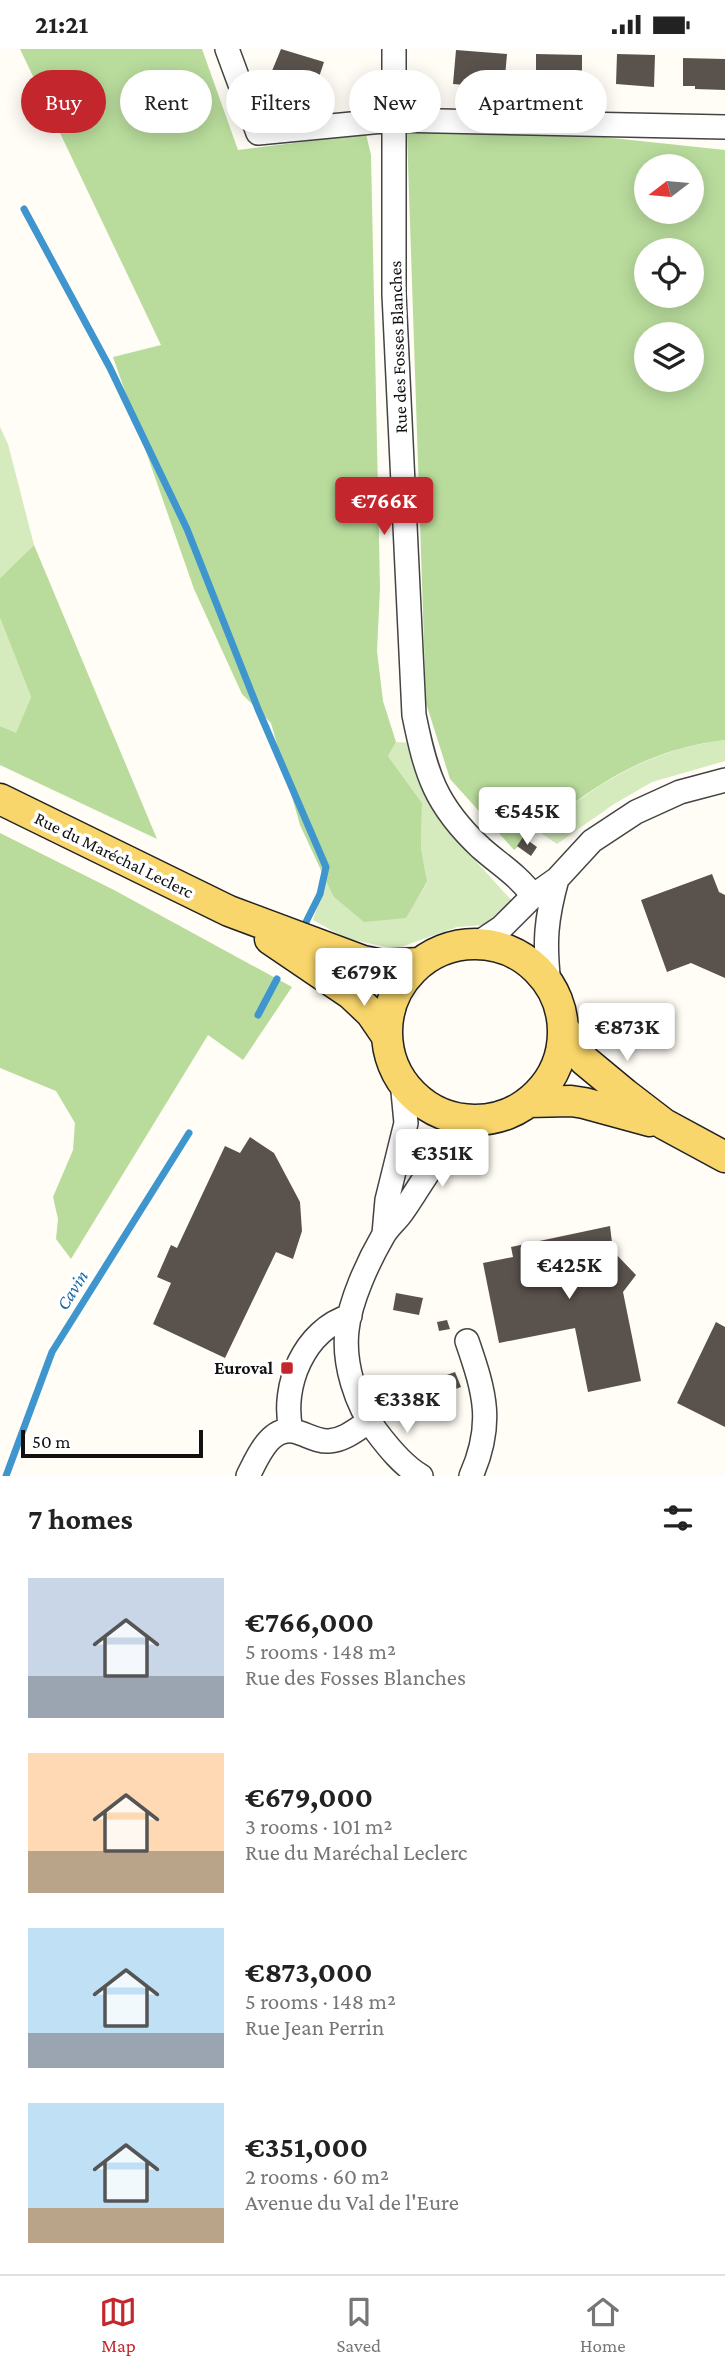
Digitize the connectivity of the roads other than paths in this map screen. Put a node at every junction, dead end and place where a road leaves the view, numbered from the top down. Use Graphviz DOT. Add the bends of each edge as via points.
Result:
graph roads {
  1 [pos="227,49"];
  2 [pos="394,49"];
  3 [pos="394,70"];
  4 [pos="441,121"];
  5 [pos="349,124"];
  6 [pos="725,127"];
  7 [pos="393,133"];
  8 [pos="725,780"];
  9 [pos="0,799"];
  10 [pos="557,879"];
  11 [pos="533,896"];
  12 [pos="229,911"];
  13 [pos="478,943"];
  14 [pos="420,963"];
  15 [pos="549,984"];
  16 [pos="563,1027"];
  17 [pos="386,1035"];
  18 [pos="402,1081"];
  19 [pos="527,1102"];
  20 [pos="483,1121"];
  21 [pos="664,1124"];
  22 [pos="725,1157"];
  23 [pos="384,1234"];
  24 [pos="350,1316"];
  25 [pos="467,1341"];
  26 [pos="368,1422"];
  27 [pos="291,1430"];
  28 [pos="248,1476"];
  29 [pos="421,1476"];
  30 [pos="471,1476"];
  1 -- 5 [label="street" via="258,133"];
  2 -- 3 [label="street, Rue des Fosses Blanches"];
  4 -- 6 [label="street"];
  7 -- 11 [label="street, Rue des Fosses Blanches" via="394,294 414,715 424,764 442,806"];
  8 -- 10 [label="street" via="680,792 636,812 592,841"];
  9 -- 12 [label="main road, Rue du Maréchal Leclerc"];
  10 -- 11 [label="street"];
  10 -- 15 [label="street" via="545,943"];
  11 -- 13 [label="street"];
  12 -- 14 [label="main road, Rue du Maréchal Leclerc" via="363,961"];
  12 -- 17 [label="main road, Rue du Maréchal Leclerc" via="351,995"];
  13 -- 14 [label="main road" via="454,944"];
  13 -- 15 [label="main road" via="514,951 539,969"];
  14 -- 17 [label="main road" via="404,978 390,1005"];
  15 -- 16 [label="main road"];
  16 -- 19 [label="main road" via="562,1050 552,1076"];
  16 -- 21 [label="main road" via="584,1060"];
  17 -- 18 [label="main road" via="392,1065"];
  18 -- 20 [label="main road" via="428,1108 454,1119"];
  18 -- 23 [label="street" via="406,1123 387,1200"];
  19 -- 20 [label="main road" via="510,1114"];
  19 -- 21 [label="main road" via="584,1103"];
  20 -- 23 [label="street" via="466,1129 430,1166"];
  21 -- 22 [label="main road"];
  23 -- 24 [label="street"];
  24 -- 26 [label="street" via="346,1332 351,1373"];
  24 -- 27 [label="street" via="323,1330 300,1359 288,1402"];
  25 -- 30 [label="street" via="486,1417 482,1451"];
  26 -- 27 [label="street" via="341,1439 325,1441"];
  26 -- 29 [label="street"];
  27 -- 28 [label="street" via="280,1432 261,1448"];
}
